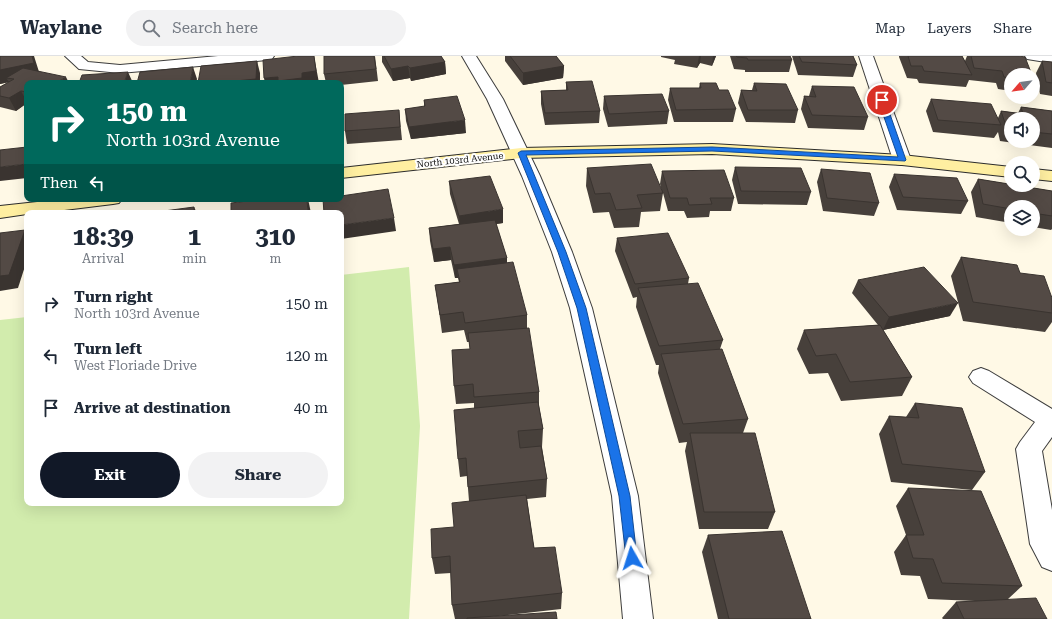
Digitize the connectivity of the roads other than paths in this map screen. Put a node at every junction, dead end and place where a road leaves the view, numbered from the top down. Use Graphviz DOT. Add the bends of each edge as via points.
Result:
graph roads {
  1 [pos="72,56"];
  2 [pos="267,56"];
  3 [pos="469,56"];
  4 [pos="866,56"];
  5 [pos="1032,56"];
  6 [pos="1052,59"];
  7 [pos="521,153"];
  8 [pos="902,160"];
  9 [pos="1004,171"];
  10 [pos="344,174"];
  11 [pos="1040,175"];
  12 [pos="1052,176"];
  13 [pos="87,202"];
  14 [pos="0,212"];
  15 [pos="981,377"];
  16 [pos="1051,420"];
  17 [pos="1052,558"];
  18 [pos="638,619"];
  1 -- 2 [label="street" via="84,66 120,69"];
  3 -- 7 [label="street" via="495,99"];
  4 -- 8 [label="street"];
  5 -- 6 [label="street"];
  7 -- 8 [label="street, North 103rd Avenue" via="712,149"];
  7 -- 10 [label="street, North 103rd Avenue"];
  7 -- 18 [label="street" via="582,308 625,496"];
  8 -- 9 [label="street, North 103rd Avenue"];
  11 -- 12 [label="street"];
  13 -- 14 [label="street"];
  15 -- 16 [label="street"];
  16 -- 17 [label="street" via="1029,448 1044,544"];
}
